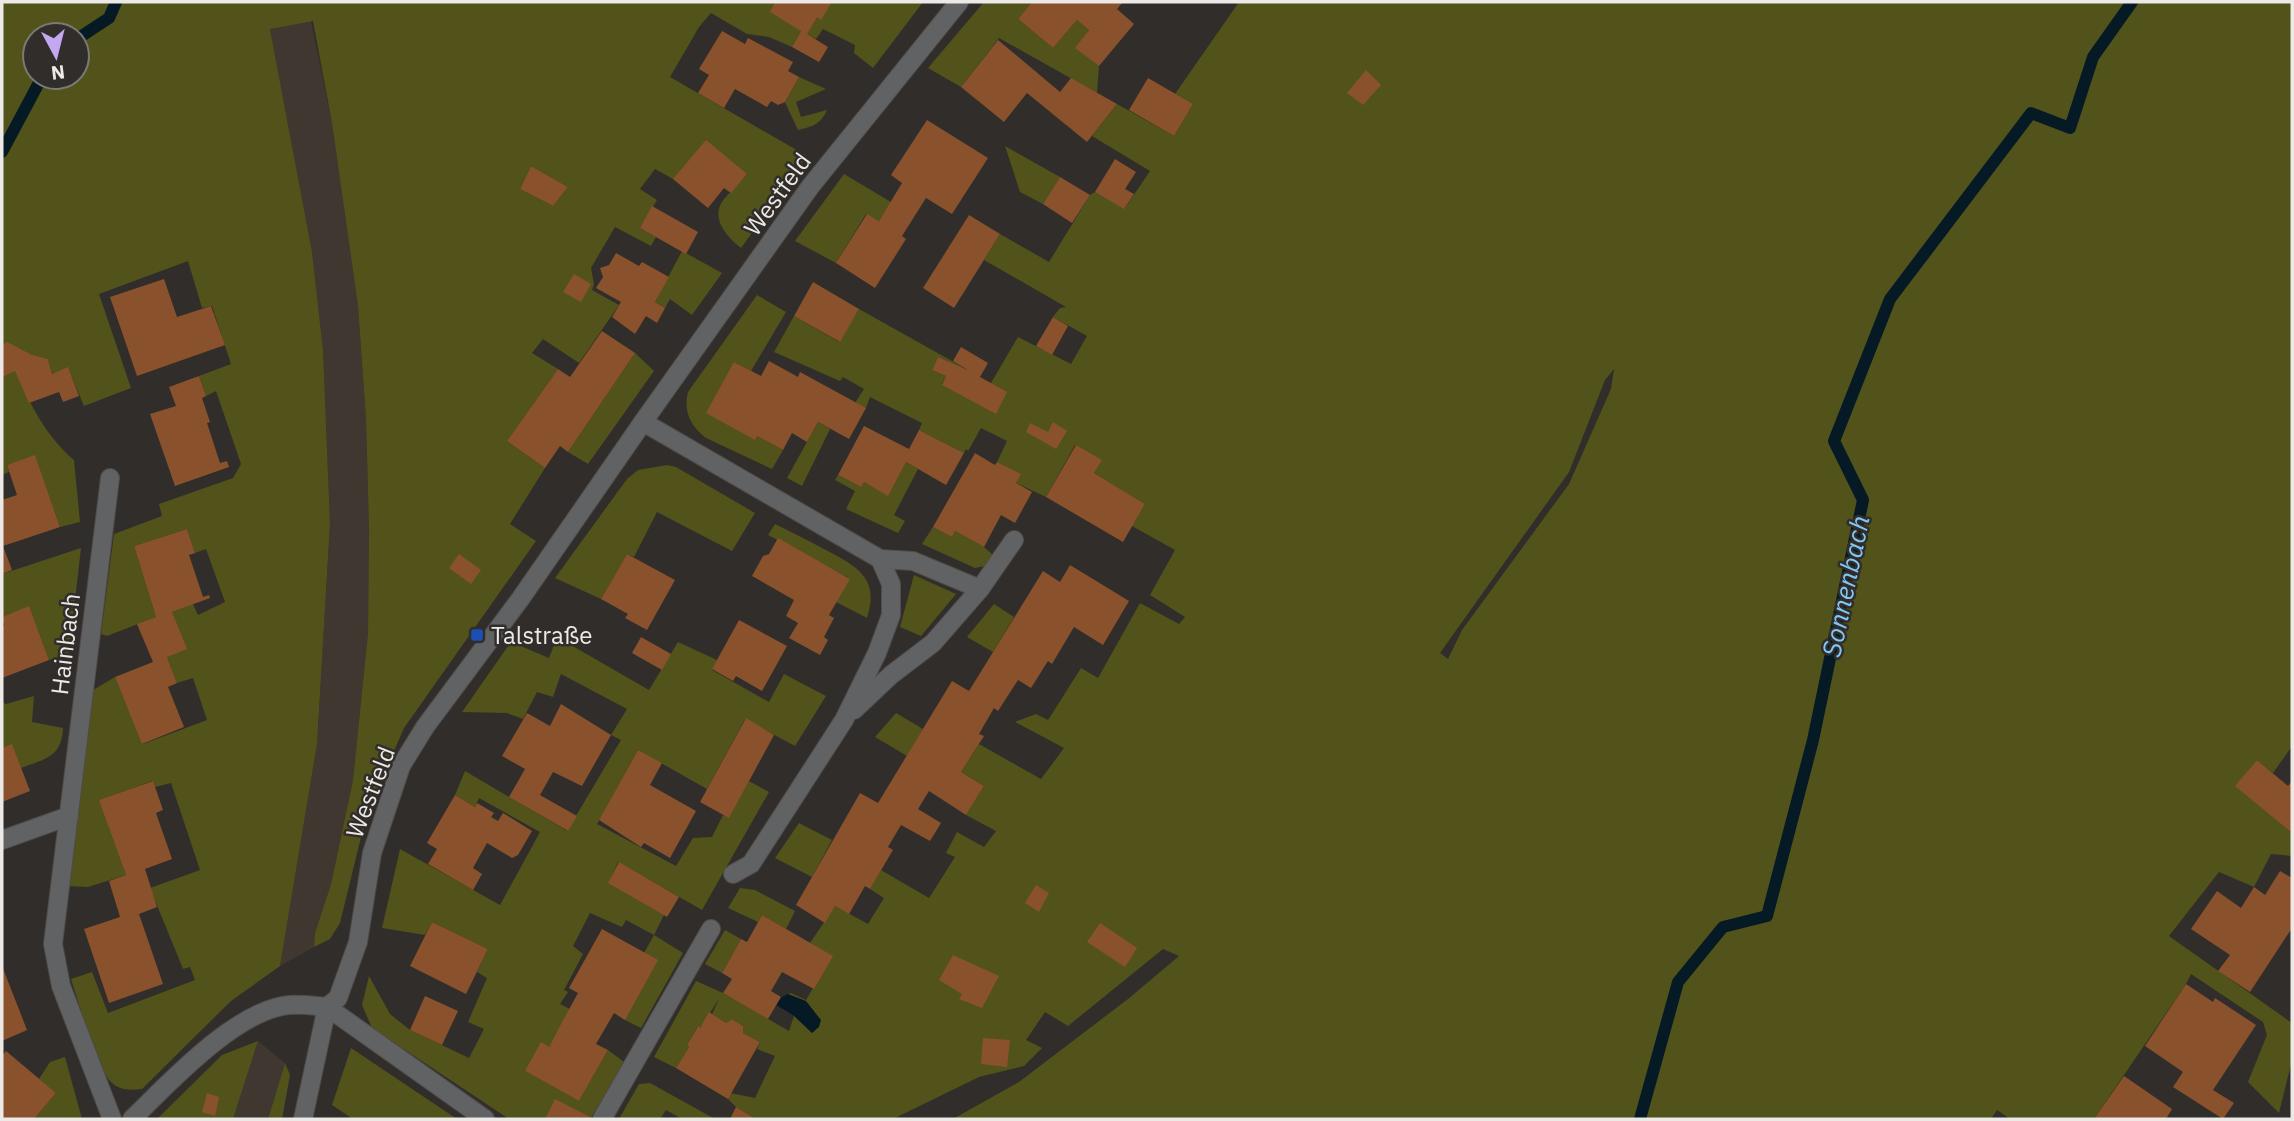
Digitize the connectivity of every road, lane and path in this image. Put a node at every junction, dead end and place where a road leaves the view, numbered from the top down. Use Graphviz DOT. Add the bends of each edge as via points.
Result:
graph roads {
  1 [pos="959,2"];
  2 [pos="642,422"];
  3 [pos="110,478"];
  4 [pos="1014,540"];
  5 [pos="880,559"];
  6 [pos="980,589"];
  7 [pos="844,720"];
  8 [pos="69,816"];
  9 [pos="2,841"];
  10 [pos="733,874"];
  11 [pos="711,929"];
  12 [pos="327,1007"];
  13 [pos="112,1119"];
  14 [pos="132,1119"];
  15 [pos="303,1119"];
  16 [pos="485,1119"];
  17 [pos="601,1119"];
  1 -- 2 [label="street, Westfeld" via="810,187"];
  2 -- 5 [label="street"];
  2 -- 12 [label="street, Westfeld" via="401,766 372,853 358,942 338,998"];
  3 -- 8 [label="street, Hainbach"];
  4 -- 6 [label="street"];
  5 -- 6 [label="street" via="913,561"];
  5 -- 7 [label="street" via="891,584 891,615"];
  6 -- 7 [label="street" via="933,643"];
  7 -- 10 [label="street" via="751,864"];
  8 -- 9 [label="street"];
  8 -- 13 [label="street, Hainbach" via="53,944 61,986"];
  11 -- 17 [label="street"];
  12 -- 14 [label="street" via="288,1005 255,1016 206,1048"];
  12 -- 15 [label="street"];
  12 -- 16 [label="street"];
}
